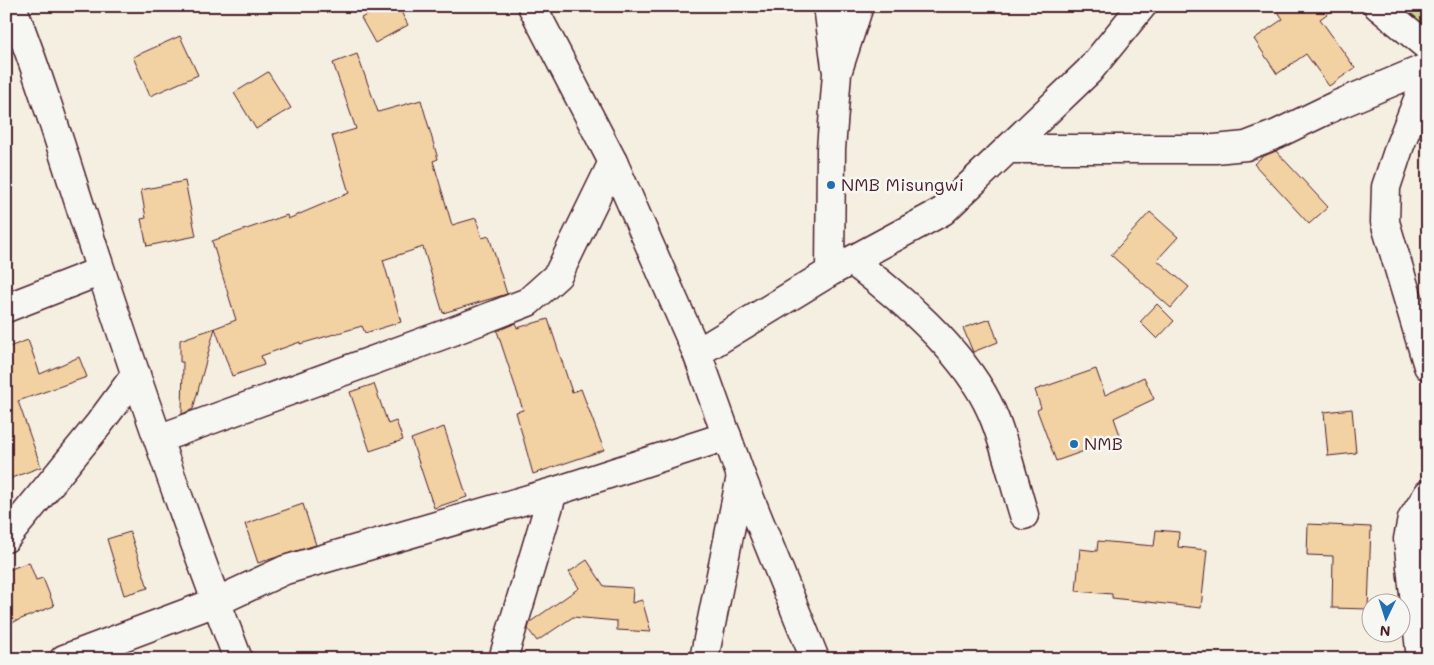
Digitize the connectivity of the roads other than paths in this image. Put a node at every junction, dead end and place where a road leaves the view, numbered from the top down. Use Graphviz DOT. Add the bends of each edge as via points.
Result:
graph roads {
  1 [pos="12,6"];
  2 [pos="532,6"];
  3 [pos="828,6"];
  4 [pos="859,6"];
  5 [pos="1142,6"];
  6 [pos="1378,6"];
  7 [pos="1428,47"];
  8 [pos="1428,67"];
  9 [pos="837,73"];
  10 [pos="1428,74"];
  11 [pos="1008,149"];
  12 [pos="613,162"];
  13 [pos="841,266"];
  14 [pos="101,271"];
  15 [pos="6,308"];
  16 [pos="696,353"];
  17 [pos="1428,366"];
  18 [pos="136,374"];
  19 [pos="727,436"];
  20 [pos="158,439"];
  21 [pos="741,476"];
  22 [pos="553,492"];
  23 [pos="1428,494"];
  24 [pos="1024,514"];
  25 [pos="6,538"];
  26 [pos="216,602"];
  27 [pos="64,659"];
  28 [pos="238,659"];
  29 [pos="503,659"];
  30 [pos="704,659"];
  31 [pos="815,659"];
  32 [pos="1421,659"];
  1 -- 14 [label="main road" via="36,68"];
  2 -- 12 [label="main road"];
  3 -- 9 [label="main road"];
  4 -- 9 [label="main road"];
  5 -- 11 [label="main road" via="1089,71"];
  6 -- 7 [label="main road"];
  8 -- 11 [label="main road" via="1246,146 1188,150"];
  9 -- 13 [label="main road" via="831,149"];
  10 -- 17 [label="main road" via="1386,187 1385,222"];
  11 -- 13 [label="main road" via="943,211"];
  12 -- 16 [label="main road"];
  12 -- 20 [label="main road" via="558,276 528,302"];
  13 -- 16 [label="main road"];
  13 -- 24 [label="main road" via="888,289 971,376 995,419"];
  14 -- 15 [label="main road"];
  14 -- 18 [label="main road"];
  16 -- 19 [label="main road"];
  18 -- 20 [label="main road"];
  18 -- 25 [label="main road"];
  19 -- 21 [label="main road"];
  19 -- 22 [label="main road"];
  20 -- 26 [label="main road"];
  21 -- 30 [label="main road"];
  21 -- 31 [label="main road"];
  22 -- 26 [label="main road" via="285,570"];
  22 -- 29 [label="main road"];
  23 -- 32 [label="main road" via="1412,519 1408,539"];
  26 -- 27 [label="main road"];
  26 -- 28 [label="main road"];
}
